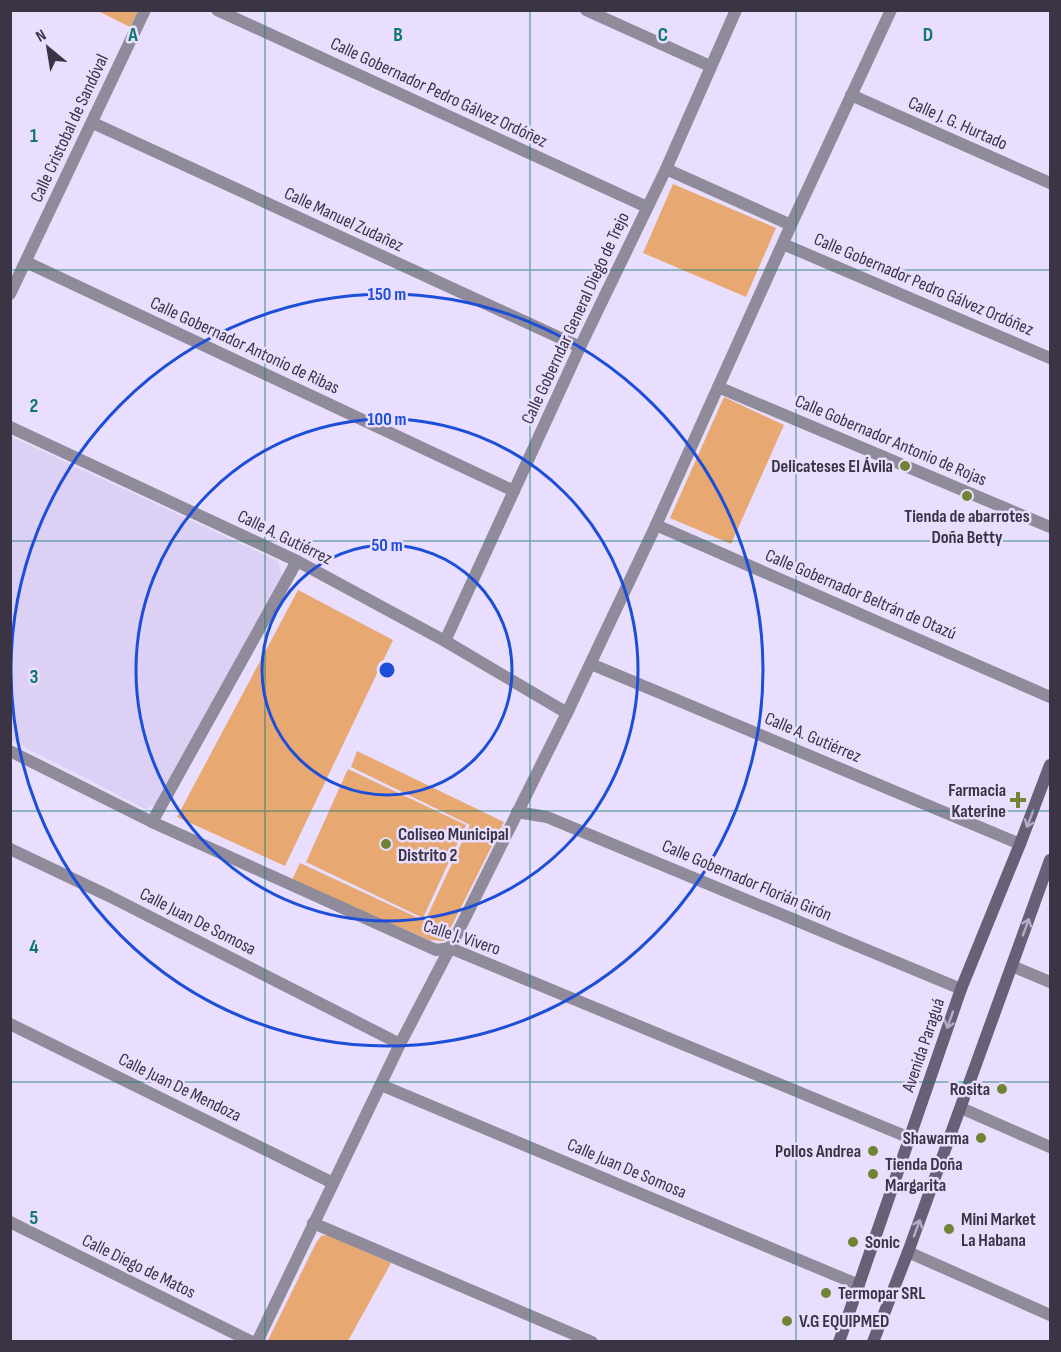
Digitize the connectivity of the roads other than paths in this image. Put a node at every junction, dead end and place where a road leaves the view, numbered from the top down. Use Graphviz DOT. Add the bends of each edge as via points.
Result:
graph roads {
  1 [pos="145,10"];
  2 [pos="217,10"];
  3 [pos="586,10"];
  4 [pos="736,10"];
  5 [pos="891,10"];
  6 [pos="710,66"];
  7 [pos="851,95"];
  8 [pos="93,123"];
  9 [pos="666,169"];
  10 [pos="1050,183"];
  11 [pos="647,207"];
  12 [pos="791,225"];
  13 [pos="783,244"];
  14 [pos="26,262"];
  15 [pos="10,294"];
  16 [pos="580,347"];
  17 [pos="1050,358"];
  18 [pos="718,387"];
  19 [pos="10,427"];
  20 [pos="514,491"];
  21 [pos="656,525"];
  22 [pos="1050,526"];
  23 [pos="297,561"];
  24 [pos="445,641"];
  25 [pos="591,664"];
  26 [pos="1050,697"];
  27 [pos="567,713"];
  28 [pos="10,751"];
  29 [pos="1050,765"];
  30 [pos="517,812"];
  31 [pos="152,822"];
  32 [pos="1020,844"];
  33 [pos="10,849"];
  34 [pos="1050,860"];
  35 [pos="450,948"];
  36 [pos="1012,966"];
  37 [pos="1050,982"];
  38 [pos="961,989"];
  39 [pos="10,1024"];
  40 [pos="400,1044"];
  41 [pos="381,1085"];
  42 [pos="961,1108"];
  43 [pos="910,1138"];
  44 [pos="1050,1147"];
  45 [pos="333,1183"];
  46 [pos="10,1222"];
  47 [pos="313,1223"];
  48 [pos="908,1252"];
  49 [pos="859,1285"];
  50 [pos="1050,1315"];
  51 [pos="252,1341"];
  52 [pos="257,1341"];
  53 [pos="592,1341"];
  54 [pos="839,1341"];
  55 [pos="873,1341"];
  1 -- 8 [label="street, Calle Cristobal de Sandóval"];
  2 -- 11 [label="street, Calle Gobernador Pedro Gálvez Ordóñez"];
  3 -- 6 [label="street"];
  4 -- 6 [label="street, Calle Goberndar General Diego de Trejo"];
  5 -- 7 [label="street"];
  6 -- 9 [label="street, Calle Goberndar General Diego de Trejo"];
  7 -- 10 [label="street, Calle J. G. Hurtado"];
  7 -- 12 [label="street"];
  8 -- 14 [label="street, Calle Cristobal de Sandóval"];
  8 -- 16 [label="street, Calle Manuel Zudañez"];
  9 -- 11 [label="street, Calle Goberndar General Diego de Trejo"];
  9 -- 12 [label="street"];
  11 -- 16 [label="street, Calle Goberndar General Diego de Trejo"];
  12 -- 13 [label="street"];
  13 -- 17 [label="street, Calle Gobernador Pedro Gálvez Ordóñez"];
  13 -- 18 [label="street"];
  14 -- 15 [label="street, Calle Cristobal de Sandóval"];
  14 -- 20 [label="street, Calle Gobernador Antonio de Ribas"];
  16 -- 20 [label="street, Calle Goberndar General Diego de Trejo"];
  18 -- 21 [label="street"];
  18 -- 22 [label="street, Calle Gobernador Antonio de Rojas"];
  19 -- 23 [label="street, Calle A. Gutiérrez"];
  20 -- 24 [label="street, Calle Goberndar General Diego de Trejo"];
  21 -- 25 [label="street"];
  21 -- 26 [label="street, Calle Gobernador Beltrán de Otazú"];
  23 -- 24 [label="street, Calle A. Gutiérrez"];
  23 -- 31 [label="street"];
  24 -- 27 [label="street, Calle A. Gutiérrez"];
  25 -- 27 [label="street"];
  25 -- 32 [label="street, Calle A. Gutiérrez"];
  27 -- 30 [label="street"];
  28 -- 31 [label="street, Calle J. Vivero"];
  29 -- 32 [label="main road, Avenida Paraguá, one-way"];
  30 -- 35 [label="street"];
  30 -- 38 [label="street, Calle Gobernador Florián Girón" via="547,817"];
  31 -- 35 [label="street, Calle J. Vivero" via="436,950"];
  32 -- 38 [label="main road, Avenida Paraguá"];
  33 -- 40 [label="street, Calle Juan De Somosa"];
  36 -- 34 [label="main road, one-way"];
  35 -- 40 [label="street"];
  35 -- 43 [label="street, Calle J. Vivero"];
  36 -- 37 [label="street"];
  36 -- 42 [label="main road"];
  38 -- 43 [label="main road, Avenida Paraguá, one-way"];
  39 -- 45 [label="street, Calle Juan De Mendoza"];
  40 -- 41 [label="street"];
  41 -- 45 [label="street"];
  41 -- 49 [label="street, Calle Juan De Somosa"];
  42 -- 44 [label="street"];
  48 -- 42 [label="main road, one-way"];
  43 -- 49 [label="main road, Avenida Paraguá"];
  45 -- 47 [label="street"];
  46 -- 51 [label="street, Calle Diego de Matos"];
  47 -- 52 [label="street"];
  47 -- 53 [label="street"];
  48 -- 50 [label="street"];
  48 -- 55 [label="main road"];
  49 -- 54 [label="main road, Avenida Paraguá"];
}
